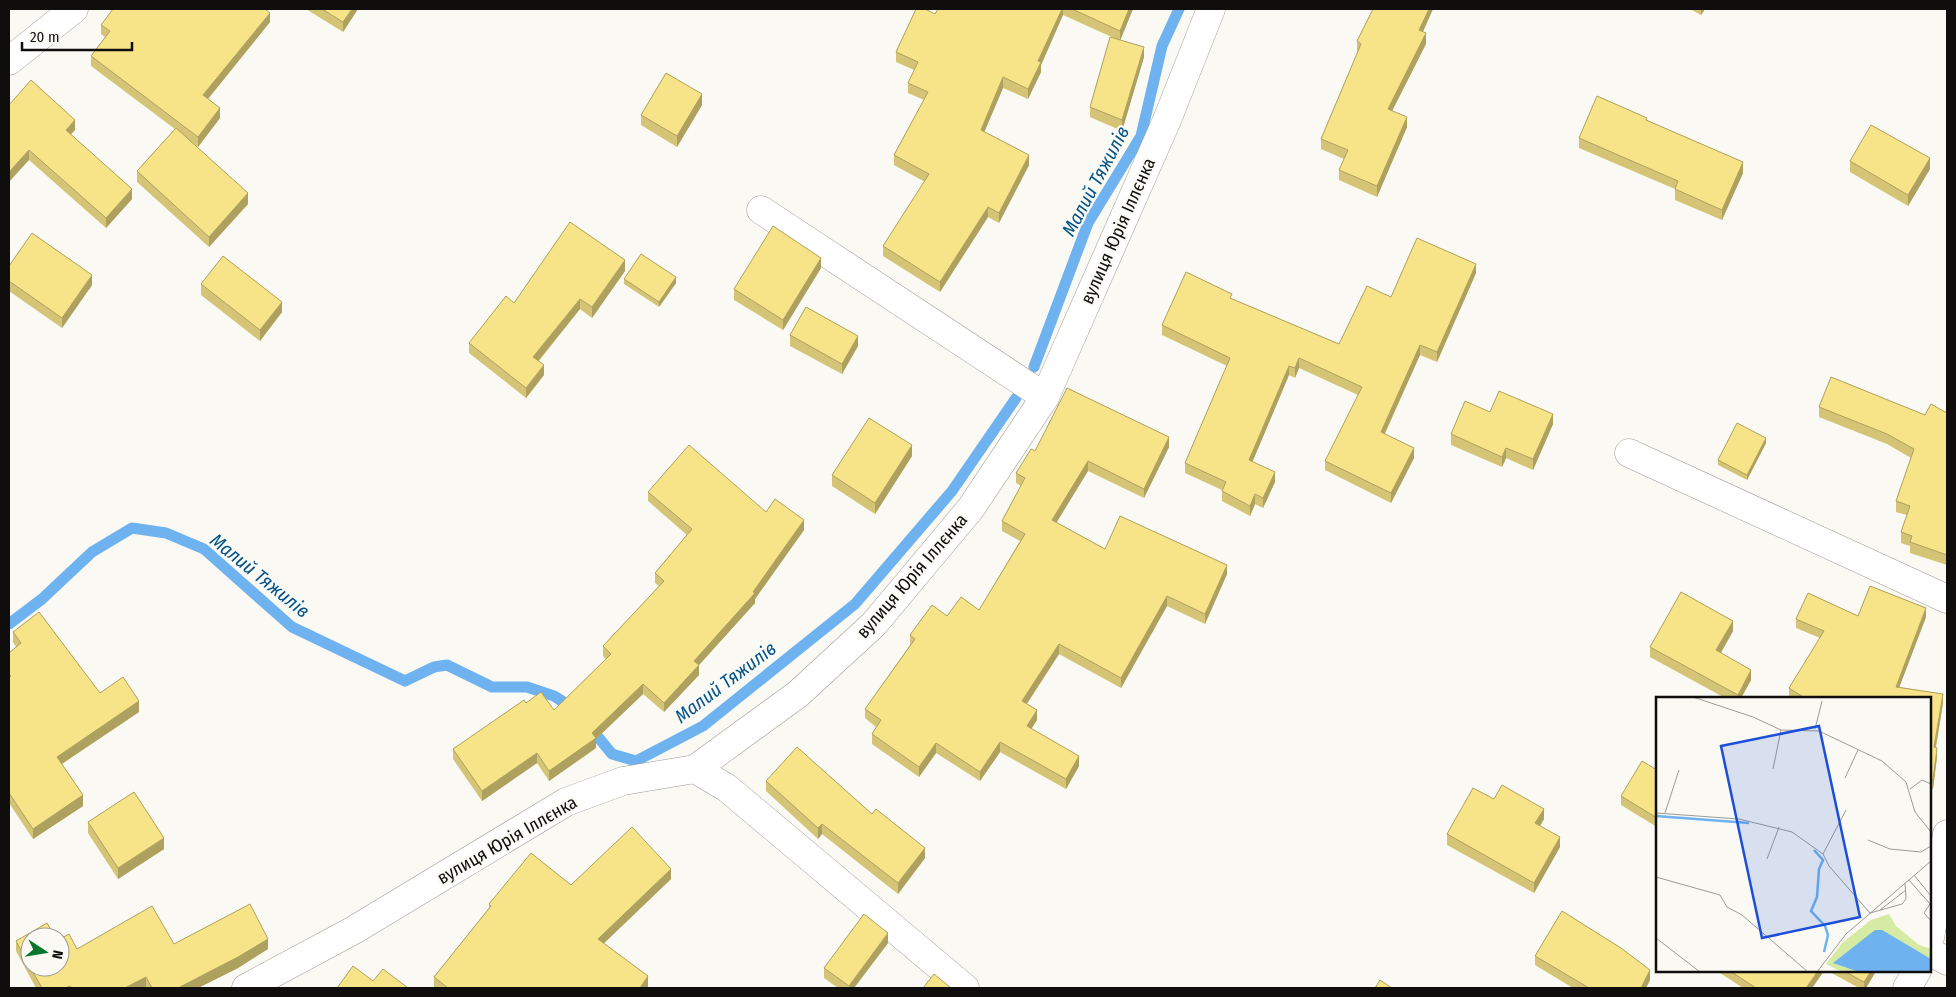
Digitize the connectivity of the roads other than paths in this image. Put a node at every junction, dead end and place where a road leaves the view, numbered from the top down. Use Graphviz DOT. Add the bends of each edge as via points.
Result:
graph roads {
  1 [pos="74,9"];
  2 [pos="1211,9"];
  3 [pos="9,61"];
  4 [pos="761,210"];
  5 [pos="1045,397"];
  6 [pos="1630,453"];
  7 [pos="1947,598"];
  8 [pos="695,768"];
  9 [pos="1947,834"];
  10 [pos="1931,932"];
  11 [pos="1931,953"];
  12 [pos="1947,961"];
  13 [pos="1916,972"];
  14 [pos="246,988"];
  15 [pos="965,988"];
  16 [pos="1907,988"];
  1 -- 3 [label="street"];
  2 -- 5 [label="street, вулиця Юрія Іллєнка"];
  4 -- 5 [label="street"];
  5 -- 8 [label="street, вулиця Юрія Іллєнка" via="971,508 874,624 798,694"];
  6 -- 7 [label="street"];
  8 -- 14 [label="street, вулиця Юрія Іллєнка" via="623,781 566,802 354,930"];
  8 -- 15 [label="street" via="727,788"];
  9 -- 10 [label="street"];
  11 -- 12 [label="street"];
  13 -- 16 [label="street"];
}
